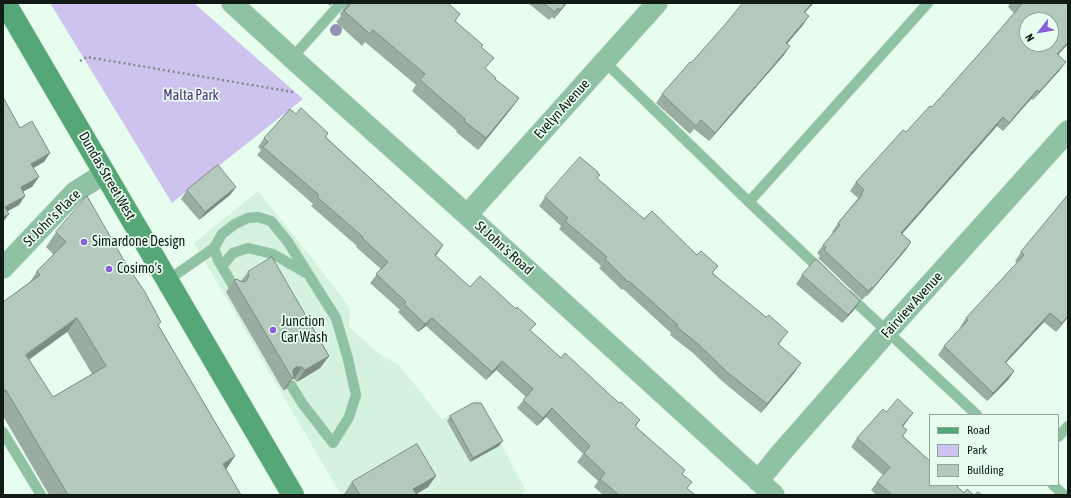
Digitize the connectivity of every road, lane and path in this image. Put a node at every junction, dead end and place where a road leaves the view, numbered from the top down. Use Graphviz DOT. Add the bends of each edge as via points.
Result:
graph roads {
  1 [pos="5,3"];
  2 [pos="232,3"];
  3 [pos="341,3"];
  4 [pos="657,3"];
  5 [pos="928,3"];
  6 [pos="292,58"];
  7 [pos="80,61"];
  8 [pos="604,61"];
  9 [pos="298,91"];
  10 [pos="1068,131"];
  11 [pos="105,173"];
  12 [pos="749,202"];
  13 [pos="467,215"];
  14 [pos="214,248"];
  15 [pos="222,266"];
  16 [pos="3,268"];
  17 [pos="308,274"];
  18 [pos="828,276"];
  19 [pos="168,280"];
  20 [pos="234,287"];
  21 [pos="839,287"];
  22 [pos="887,332"];
  23 [pos="291,385"];
  24 [pos="976,414"];
  25 [pos="1068,426"];
  26 [pos="3,432"];
  27 [pos="1059,436"];
  28 [pos="758,481"];
  29 [pos="1055,486"];
  30 [pos="41,495"];
  31 [pos="293,495"];
  32 [pos="774,495"];
  33 [pos="1064,495"];
  1 -- 11 [label="main road, Dundas Street West"];
  2 -- 6 [label="street, St John's Road"];
  3 -- 6 [label="lane"];
  4 -- 8 [label="street, Evelyn Avenue"];
  5 -- 12 [label="lane"];
  6 -- 13 [label="street, St John's Road"];
  7 -- 9 [label="path" via="87,57 291,92"];
  8 -- 12 [label="lane"];
  8 -- 13 [label="street, Evelyn Avenue"];
  10 -- 22 [label="street, Fairview Avenue"];
  11 -- 16 [label="street, St John's Place" via="75,192"];
  11 -- 19 [label="main road, Dundas Street West"];
  12 -- 18 [label="lane"];
  13 -- 28 [label="street, St John's Road"];
  14 -- 15 [label="lane"];
  14 -- 17 [label="lane" via="222,234 235,224 248,218 271,221"];
  14 -- 19 [label="lane"];
  15 -- 17 [label="lane" via="233,254 248,248 273,254"];
  15 -- 20 [label="lane"];
  17 -- 23 [label="lane" via="336,318 356,395 349,417 333,443"];
  19 -- 31 [label="main road, Dundas Street West"];
  21 -- 22 [label="lane"];
  22 -- 24 [label="lane"];
  22 -- 28 [label="street, Fairview Avenue"];
  25 -- 27 [label="lane"];
  26 -- 30 [label="lane"];
  28 -- 32 [label="street, St John's Road"];
  29 -- 33 [label="lane"];
}
